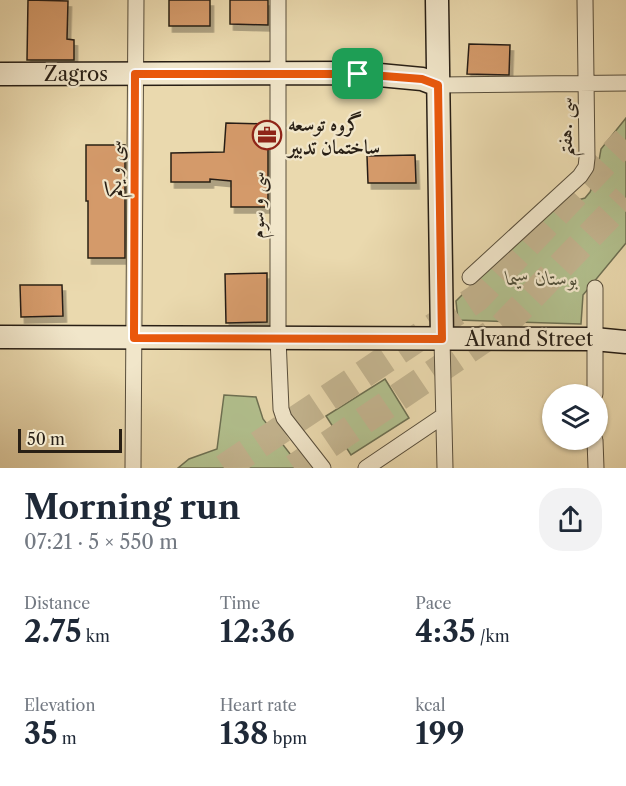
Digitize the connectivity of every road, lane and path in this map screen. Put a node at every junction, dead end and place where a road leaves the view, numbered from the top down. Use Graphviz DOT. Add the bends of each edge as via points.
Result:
graph roads {
  1 [pos="136,0"];
  2 [pos="278,0"];
  3 [pos="436,0"];
  4 [pos="585,0"];
  5 [pos="437,46"];
  6 [pos="0,74"];
  7 [pos="135,74"];
  8 [pos="278,74"];
  9 [pos="358,74"];
  10 [pos="432,82"];
  11 [pos="586,83"];
  12 [pos="626,83"];
  13 [pos="470,277"];
  14 [pos="595,288"];
  15 [pos="0,337"];
  16 [pos="134,338"];
  17 [pos="278,338"];
  18 [pos="436,339"];
  19 [pos="594,339"];
  20 [pos="626,342"];
  21 [pos="595,384"];
  22 [pos="443,416"];
  23 [pos="595,450"];
  24 [pos="133,468"];
  25 [pos="323,468"];
  26 [pos="366,468"];
  27 [pos="445,468"];
  28 [pos="596,468"];
  1 -- 7 [label="street, سی و یکم"];
  2 -- 8 [label="street, سی و سوم"];
  3 -- 5 [label="street"];
  4 -- 11 [label="street, سی .هفتم"];
  5 -- 9 [label="street" via="418,65"];
  5 -- 10 [label="street"];
  6 -- 7 [label="street, Zagros"];
  7 -- 8 [label="street, Zagros"];
  7 -- 16 [label="street, سی و یکم"];
  8 -- 9 [label="street, Zagros"];
  8 -- 17 [label="street, سی و سوم"];
  9 -- 10 [label="street, Zagros"];
  10 -- 11 [label="street"];
  10 -- 18 [label="street"];
  11 -- 12 [label="street"];
  11 -- 13 [label="street, سی .هفتم" via="586,167"];
  14 -- 19 [label="street"];
  15 -- 16 [label="street, Alvand Street"];
  16 -- 17 [label="street, Alvand Street"];
  16 -- 24 [label="street, سی و یکم"];
  17 -- 18 [label="street, Alvand Street"];
  17 -- 25 [label="street, سی و سوم" via="282,414"];
  18 -- 19 [label="street, Alvand Street"];
  18 -- 22 [label="street"];
  19 -- 20 [label="street, Alvand Street"];
  19 -- 21 [label="street"];
  22 -- 26 [label="street"];
  22 -- 27 [label="street"];
  23 -- 28 [label="street"];
}
